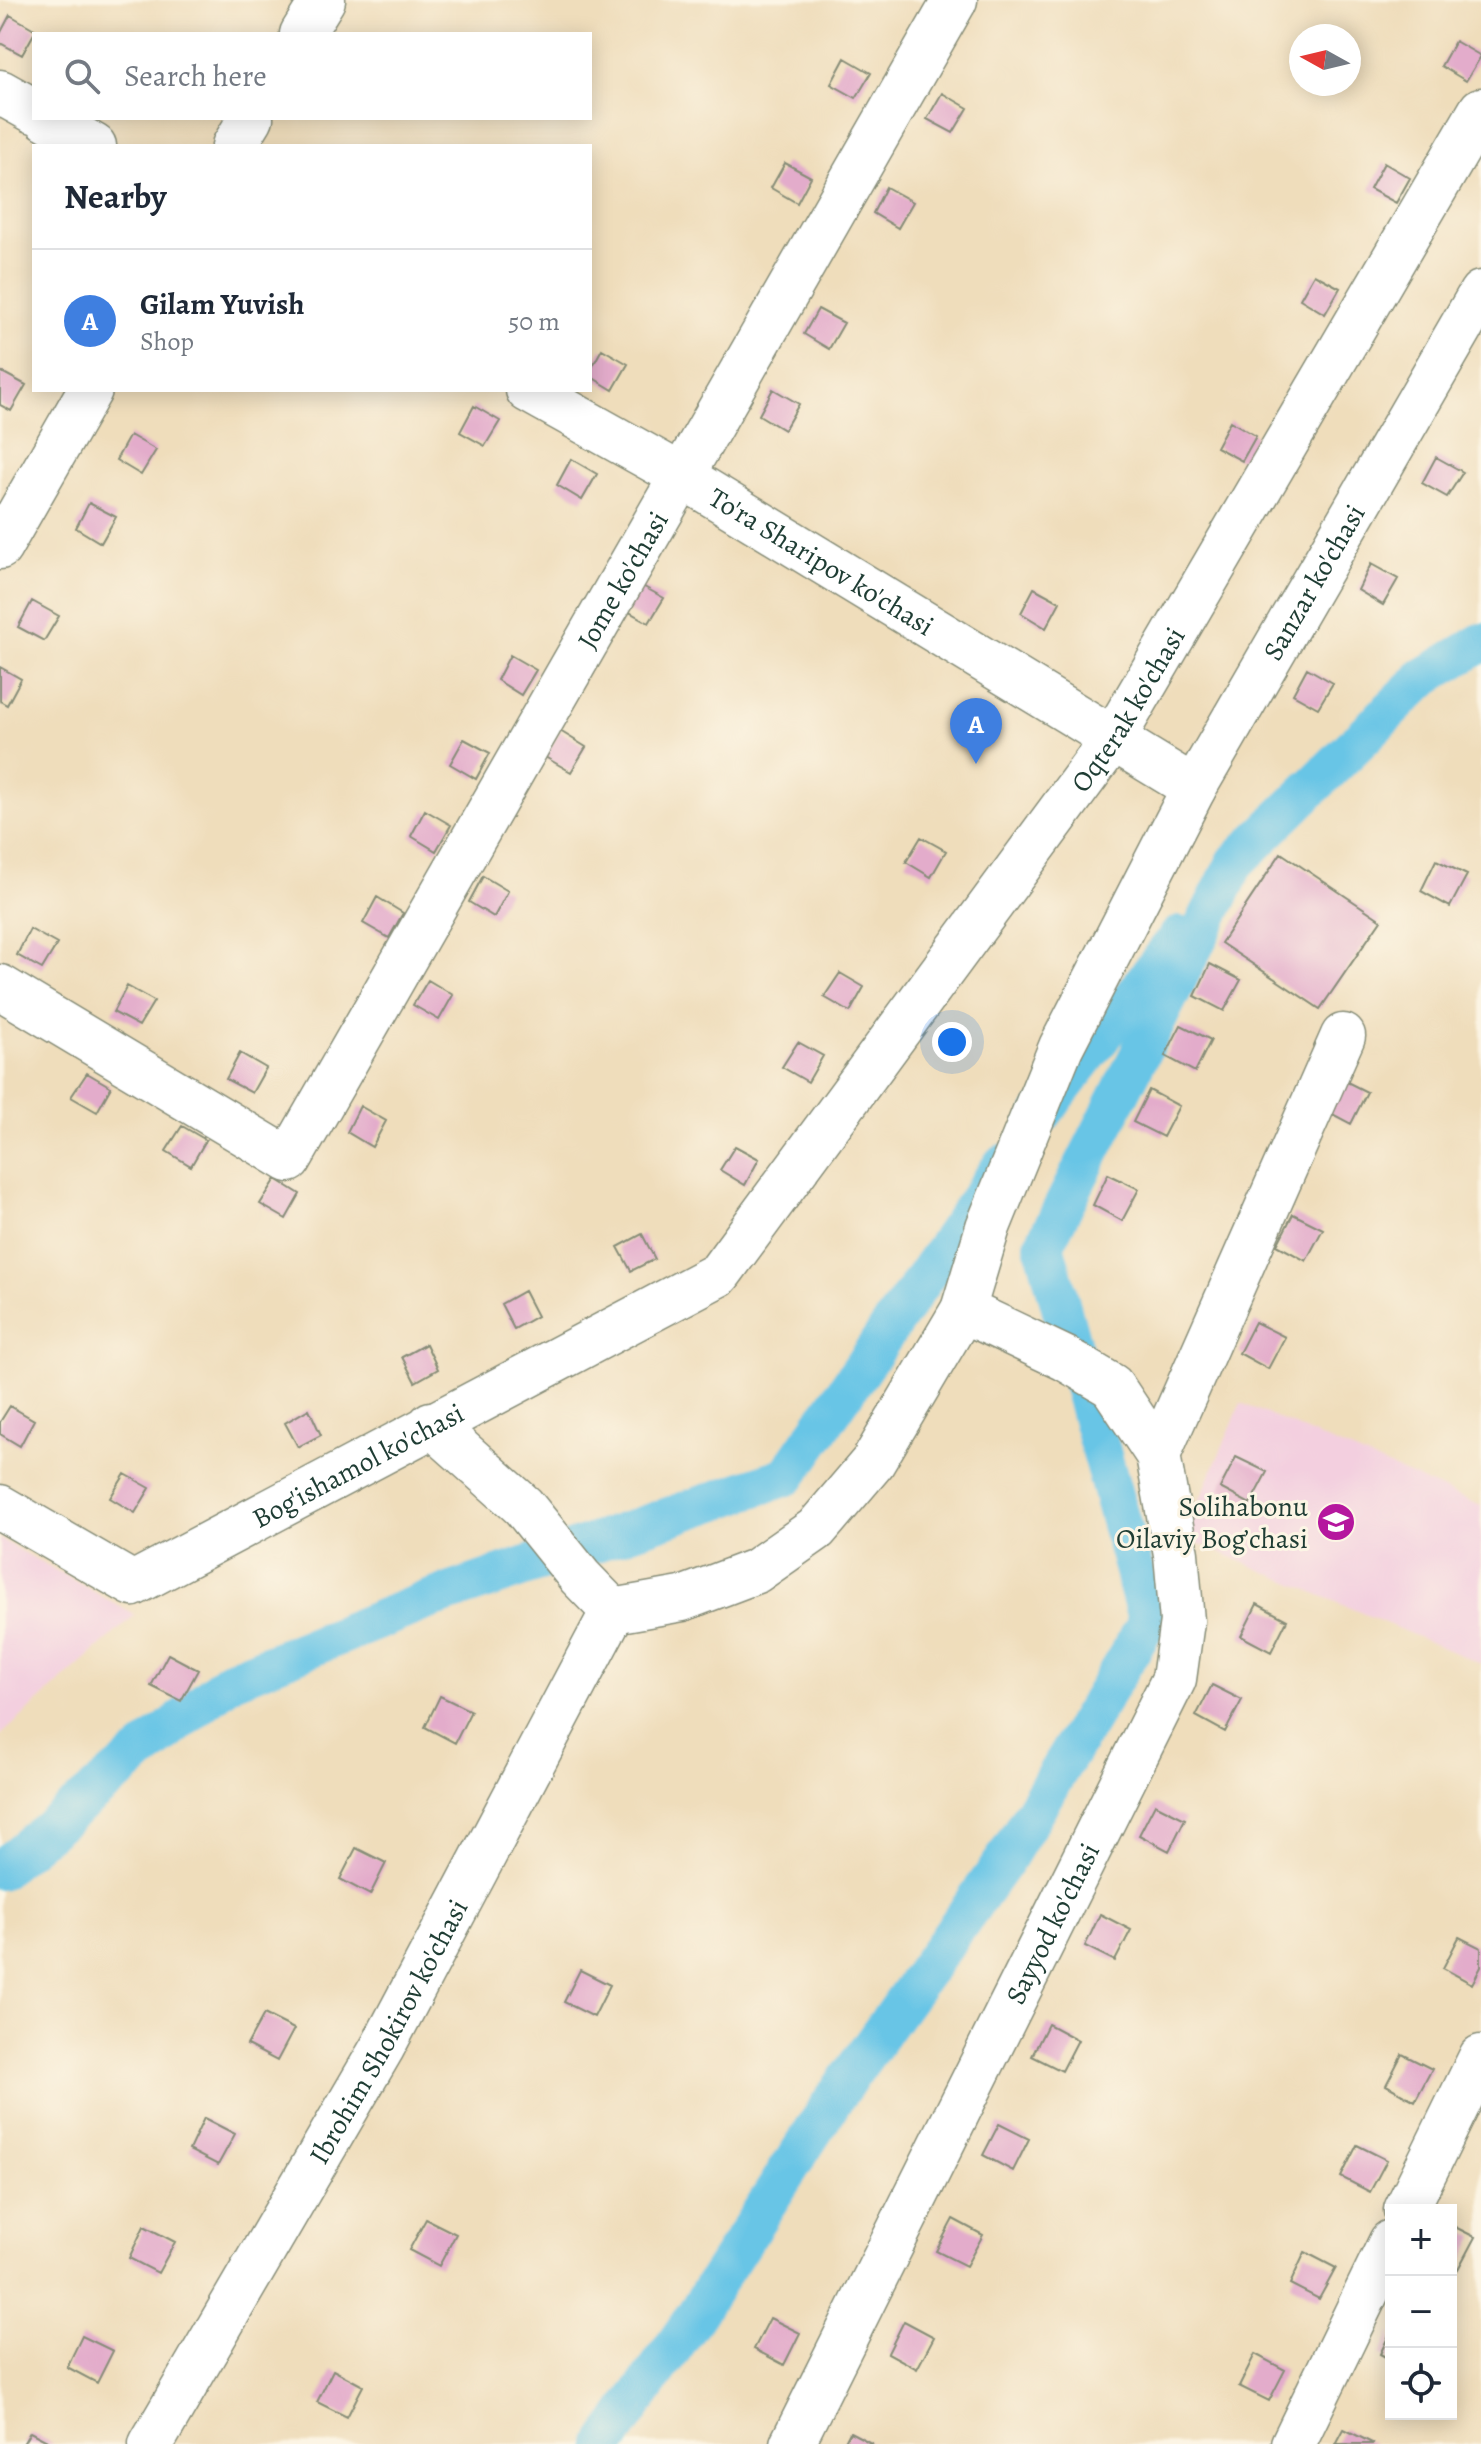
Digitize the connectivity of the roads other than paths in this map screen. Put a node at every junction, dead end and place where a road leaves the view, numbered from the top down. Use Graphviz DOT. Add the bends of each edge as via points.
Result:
graph roads {
  1 [pos="323,0"];
  2 [pos="955,0"];
  3 [pos="303,32"];
  4 [pos="0,92"];
  5 [pos="32,110"];
  6 [pos="1481,110"];
  7 [pos="49,120"];
  8 [pos="250,120"];
  9 [pos="91,144"];
  10 [pos="235,144"];
  11 [pos="1481,293"];
  12 [pos="89,392"];
  13 [pos="532,392"];
  14 [pos="682,476"];
  15 [pos="0,547"];
  16 [pos="1113,739"];
  17 [pos="1194,788"];
  18 [pos="0,987"];
  19 [pos="1343,1036"];
  20 [pos="719,1274"];
  21 [pos="963,1310"];
  22 [pos="431,1424"];
  23 [pos="1158,1455"];
  24 [pos="0,1507"];
  25 [pos="613,1611"];
  26 [pos="1481,2057"];
  27 [pos="1409,2204"];
  28 [pos="1385,2254"];
  29 [pos="151,2444"];
  30 [pos="792,2444"];
  31 [pos="1293,2444"];
  1 -- 3 [label="street"];
  2 -- 14 [label="street, Jome ko'chasi"];
  4 -- 5 [label="street"];
  6 -- 16 [label="street, Oqterak ko'chasi"];
  7 -- 9 [label="street"];
  8 -- 10 [label="street"];
  11 -- 17 [label="street, Sanzar ko'chasi"];
  12 -- 15 [label="street"];
  13 -- 14 [label="street, To'ra Sharipov ko'chasi"];
  14 -- 16 [label="street, To'ra Sharipov ko'chasi"];
  14 -- 18 [label="street, Jome ko'chasi" via="289,1160"];
  16 -- 17 [label="street"];
  16 -- 20 [label="street, Oqterak ko'chasi"];
  17 -- 21 [label="street, Sanzar ko'chasi" via="1061,1047 988,1227"];
  19 -- 23 [label="street"];
  20 -- 22 [label="street, Bog'ishamol ko'chasi"];
  21 -- 23 [label="street, Sayyod ko'chasi" via="1112,1386"];
  21 -- 25 [label="street, Sanzar ko'chasi" via="873,1462 816,1529 756,1571 682,1599"];
  22 -- 24 [label="street, Bog'ishamol ko'chasi" via="133,1584"];
  22 -- 25 [label="street" via="523,1506"];
  23 -- 30 [label="street, Sayyod ko'chasi" via="1182,1621 1174,1679"];
  25 -- 29 [label="street, Ibrohim Shokirov ko'chasi" via="382,2048"];
  26 -- 27 [label="street"];
  28 -- 31 [label="street"];
}
